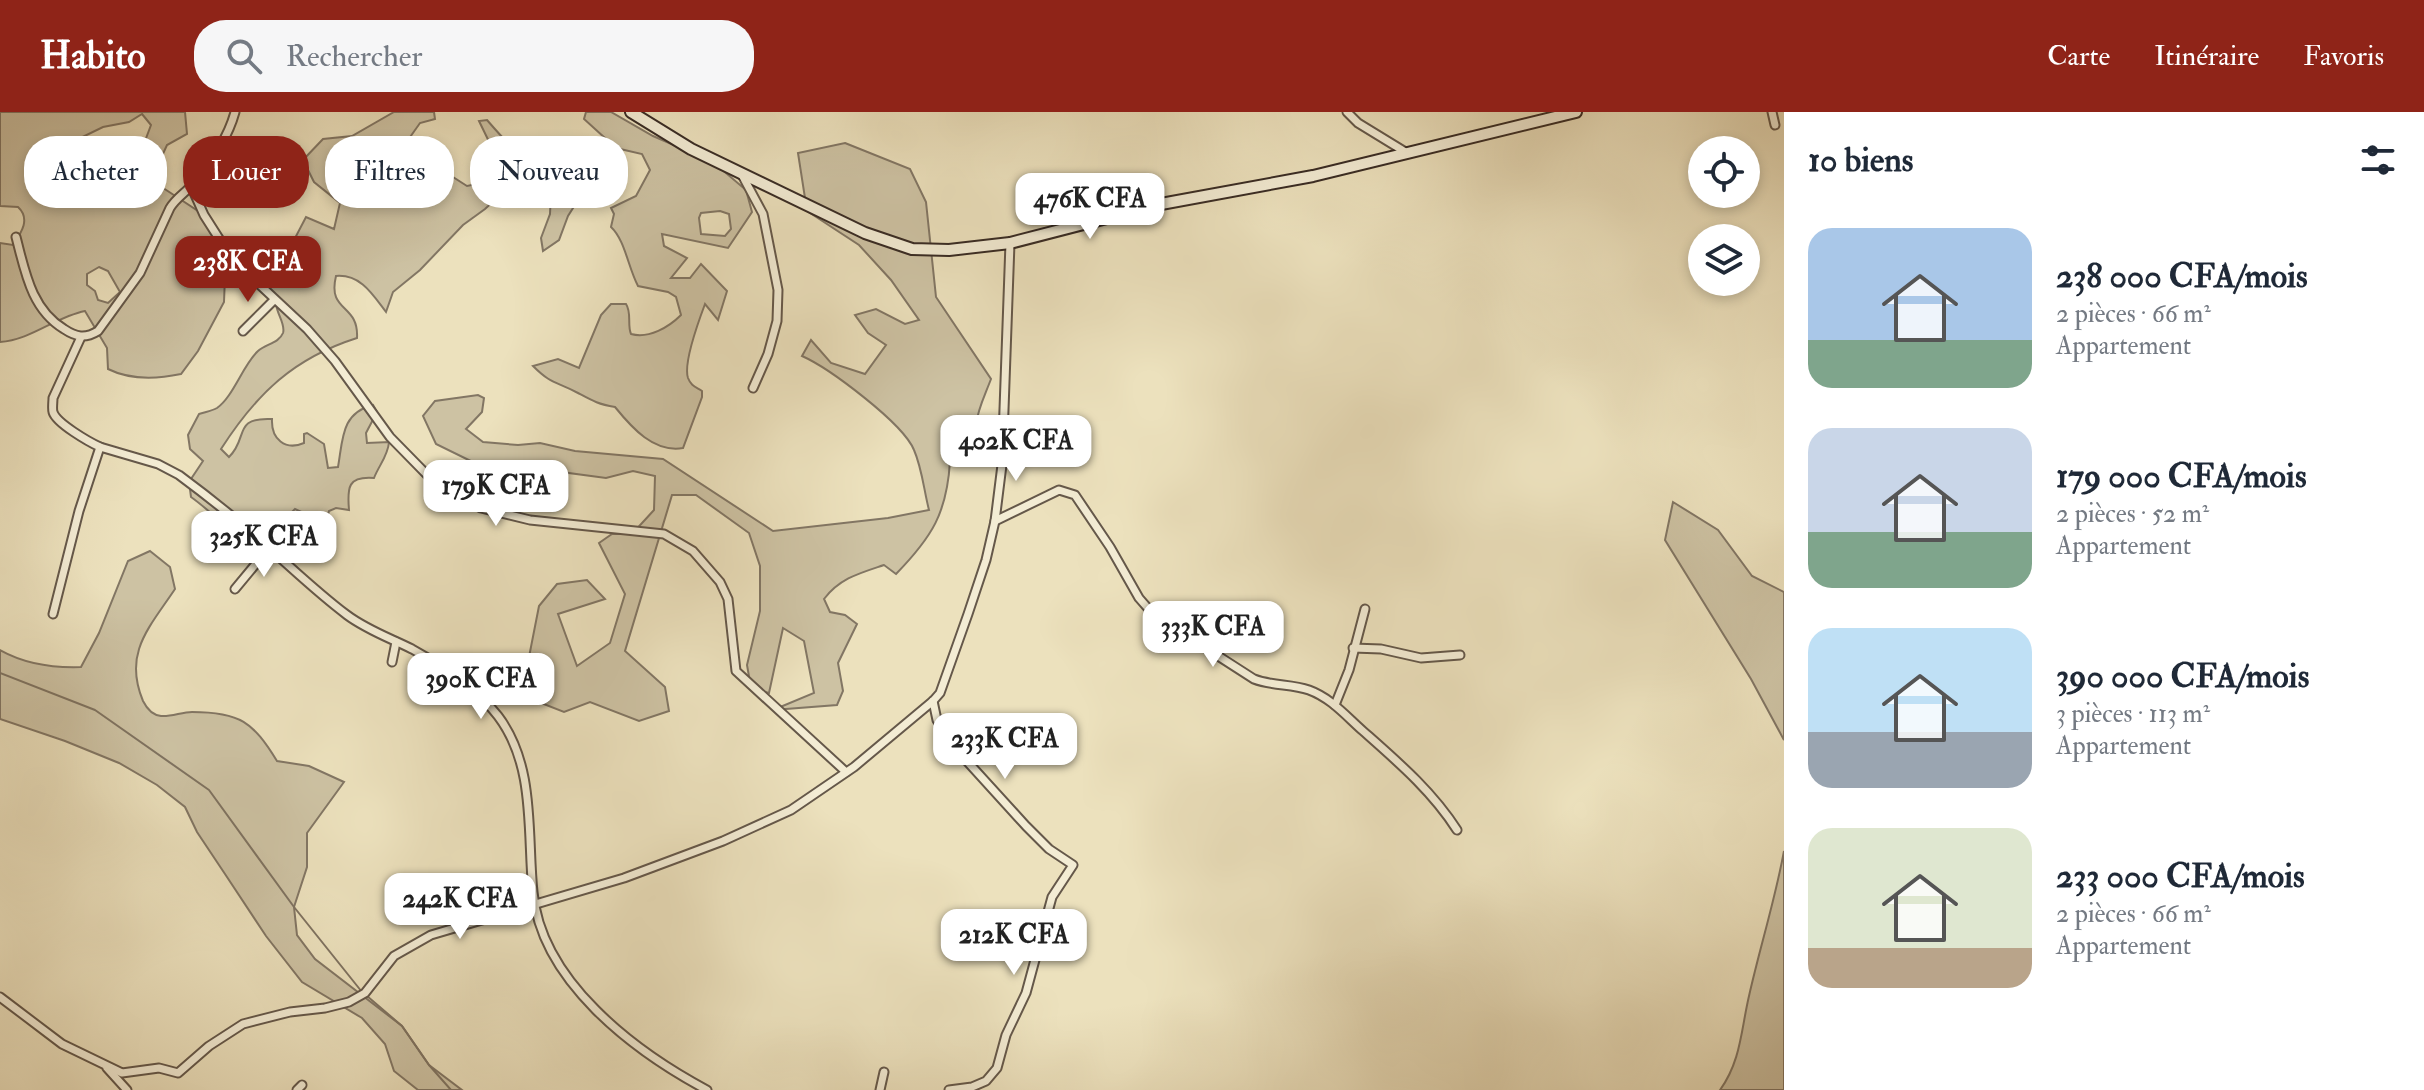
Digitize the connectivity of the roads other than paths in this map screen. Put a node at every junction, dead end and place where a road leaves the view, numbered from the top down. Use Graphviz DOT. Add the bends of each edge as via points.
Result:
graph roads {
  1 [pos="235,112"];
  2 [pos="631,112"];
  3 [pos="1347,112"];
  4 [pos="1576,112"];
  5 [pos="1772,112"];
  6 [pos="1775,125"];
  7 [pos="225,136"];
  8 [pos="1407,153"];
  9 [pos="740,171"];
  10 [pos="183,192"];
  11 [pos="201,208"];
  12 [pos="16,237"];
  13 [pos="1010,243"];
  14 [pos="274,300"];
  15 [pos="243,331"];
  16 [pos="81,337"];
  17 [pos="753,388"];
  18 [pos="100,447"];
  19 [pos="995,521"];
  20 [pos="269,548"];
  21 [pos="235,589"];
  22 [pos="1365,609"];
  23 [pos="53,614"];
  24 [pos="396,642"];
  25 [pos="1353,648"];
  26 [pos="1460,655"];
  27 [pos="392,662"];
  28 [pos="933,701"];
  29 [pos="1335,705"];
  30 [pos="1384,747"];
  31 [pos="1376,756"];
  32 [pos="846,772"];
  33 [pos="1457,830"];
  34 [pos="535,906"];
  35 [pos="0,997"];
  36 [pos="102,1064"];
  37 [pos="884,1072"];
  38 [pos="127,1090"];
  39 [pos="707,1090"];
  40 [pos="880,1090"];
  41 [pos="949,1090"];
  1 -- 7 [label="street"];
  2 -- 9 [label="main road"];
  3 -- 8 [label="street"];
  4 -- 8 [label="main road"];
  5 -- 6 [label="street"];
  8 -- 13 [label="main road" via="1161,204"];
  9 -- 13 [label="main road" via="865,233 912,249"];
  9 -- 17 [label="street" via="763,214 778,290 774,332"];
  10 -- 16 [label="street" via="140,273 98,331"];
  11 -- 14 [label="street" via="232,259"];
  12 -- 16 [label="street" via="43,313"];
  13 -- 19 [label="street"];
  14 -- 15 [label="street"];
  14 -- 32 [label="street" via="335,361 390,437 439,487 493,511 664,534 693,551 728,599 736,671"];
  16 -- 18 [label="street" via="52,409 72,430"];
  18 -- 20 [label="street" via="179,475"];
  18 -- 23 [label="street"];
  19 -- 28 [label="street" via="968,614"];
  19 -- 29 [label="street" via="1067,490 1153,614 1254,679 1308,690"];
  20 -- 21 [label="street"];
  20 -- 24 [label="street" via="349,616"];
  22 -- 25 [label="street"];
  24 -- 27 [label="street"];
  24 -- 34 [label="street" via="478,697 498,716 514,745 524,774"];
  25 -- 26 [label="street" via="1421,658"];
  25 -- 29 [label="street"];
  28 -- 32 [label="street"];
  28 -- 41 [label="street" via="937,720 955,748 1049,849 1073,865 1052,897 1026,993 997,1068 986,1081"];
  29 -- 30 [label="street"];
  30 -- 31 [label="street"];
  30 -- 33 [label="street"];
  32 -- 34 [label="street" via="791,810 723,841"];
  34 -- 36 [label="street" via="431,935 394,956 365,993 349,1002 243,1024 178,1073 159,1068 122,1073"];
  34 -- 39 [label="street" via="547,943 582,997 649,1054"];
  35 -- 36 [label="street" via="62,1044"];
  36 -- 38 [label="street"];
  37 -- 40 [label="street"];
}
